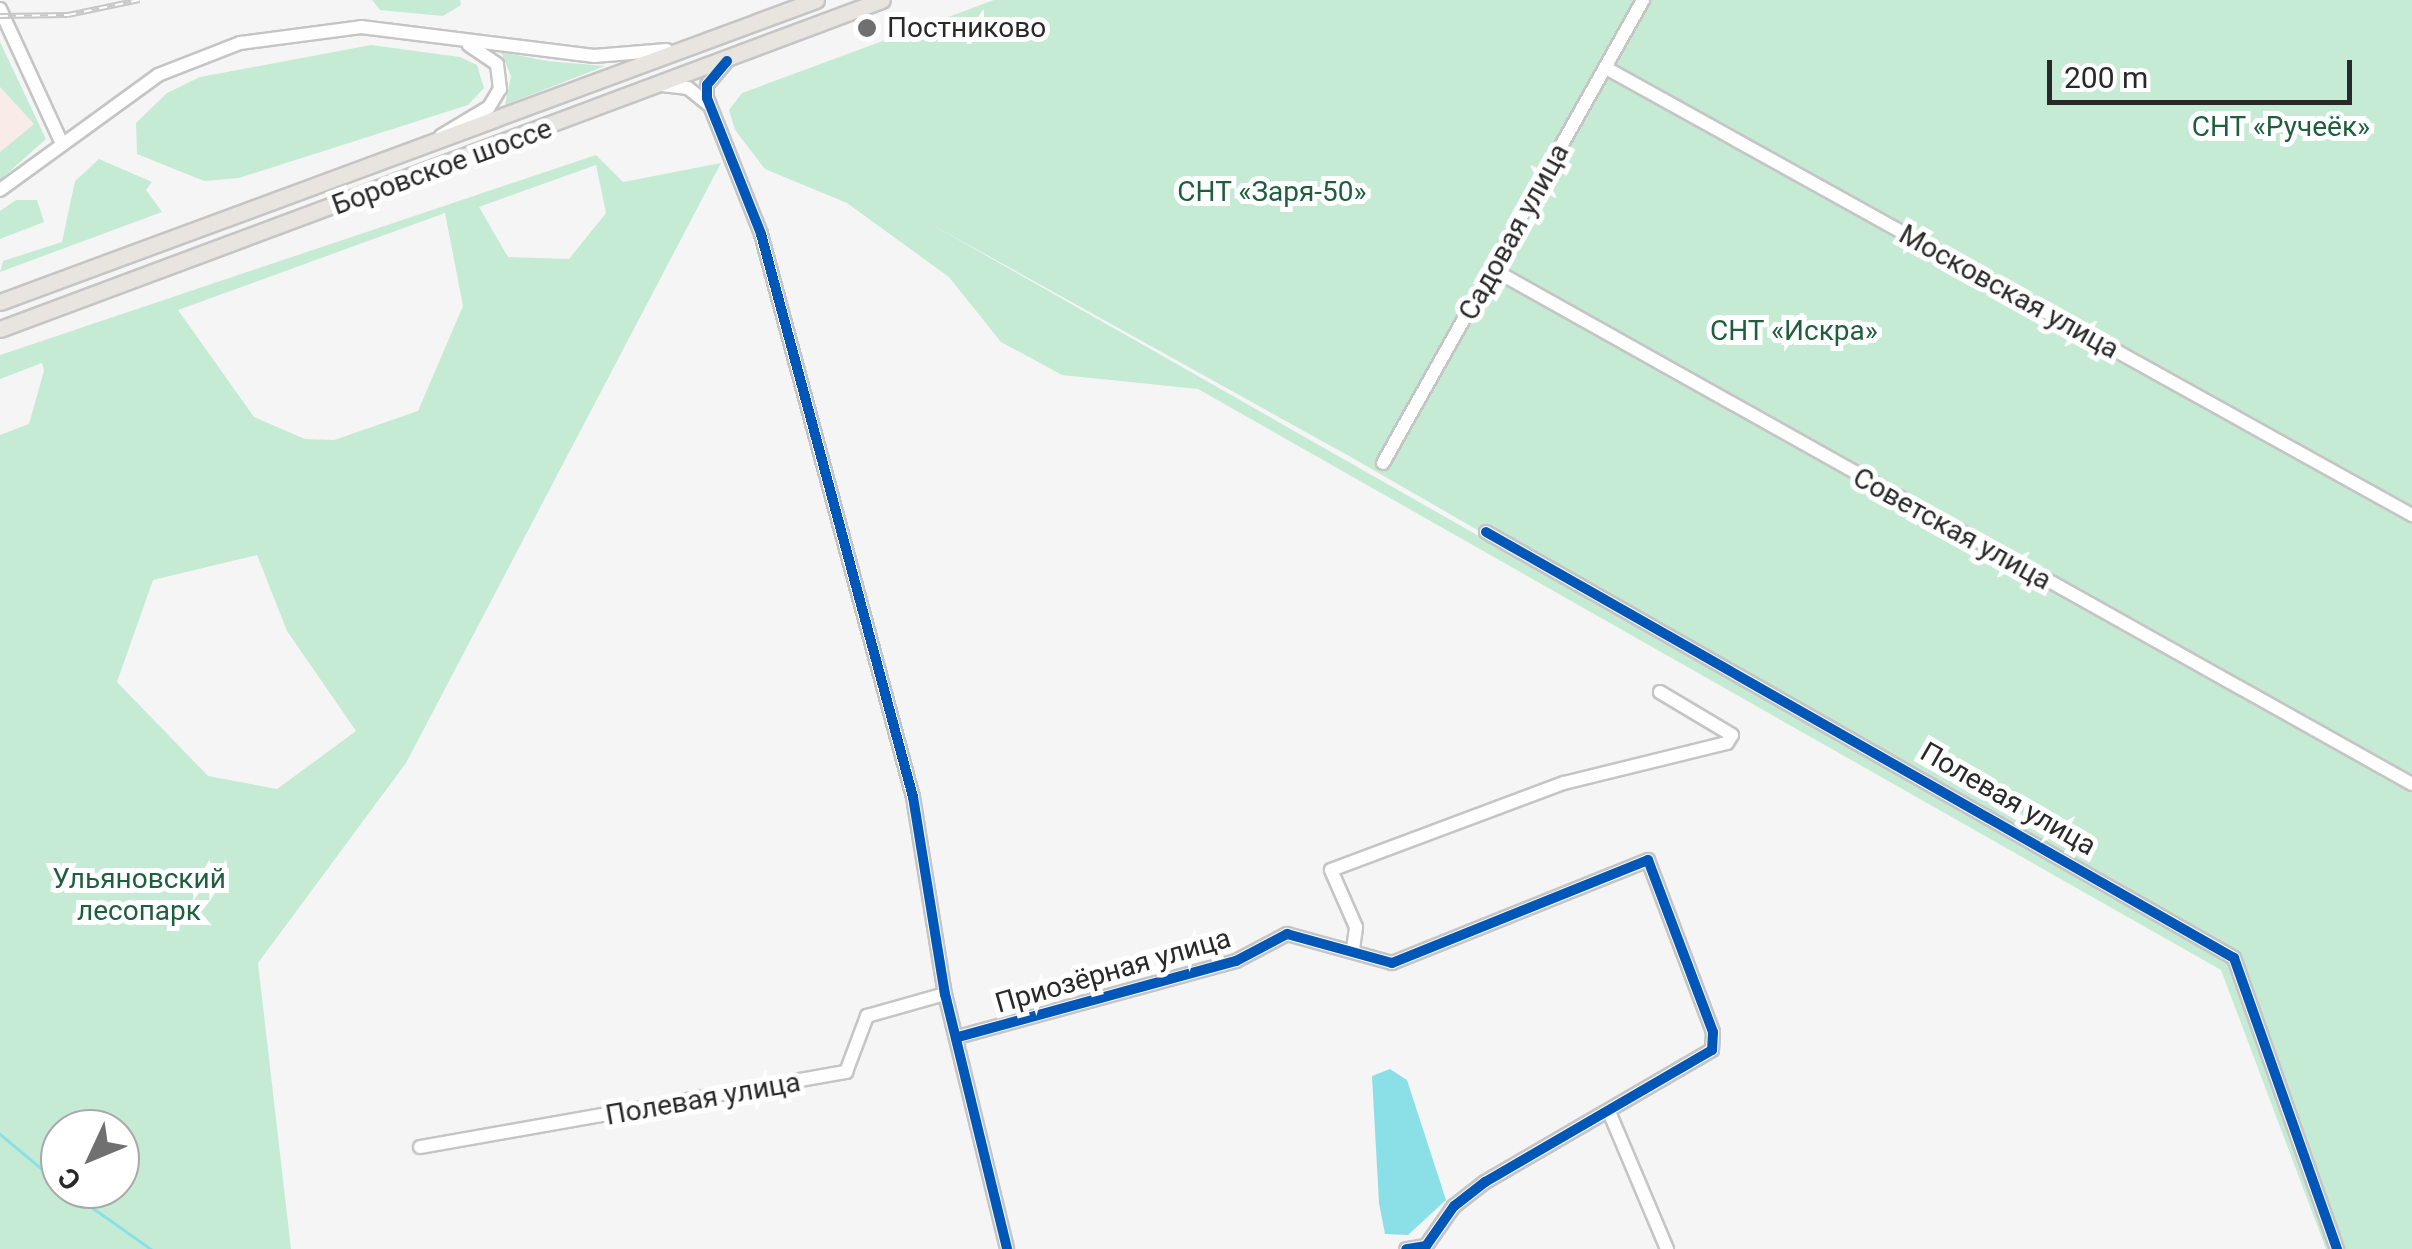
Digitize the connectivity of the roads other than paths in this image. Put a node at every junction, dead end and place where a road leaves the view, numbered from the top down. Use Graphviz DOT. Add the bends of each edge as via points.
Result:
graph roads {
  1 [pos="816,0"];
  2 [pos="882,0"];
  3 [pos="1643,0"];
  4 [pos="0,10"];
  5 [pos="432,34"];
  6 [pos="694,46"];
  7 [pos="728,61"];
  8 [pos="1606,68"];
  9 [pos="662,86"];
  10 [pos="708,104"];
  11 [pos="62,144"];
  12 [pos="430,145"];
  13 [pos="0,190"];
  14 [pos="1494,270"];
  15 [pos="0,302"];
  16 [pos="0,329"];
  17 [pos="1383,463"];
  18 [pos="2412,515"];
  19 [pos="1486,532"];
  20 [pos="1660,692"];
  21 [pos="2412,784"];
  22 [pos="1352,950"];
  23 [pos="945,994"];
  24 [pos="958,1037"];
  25 [pos="1610,1114"];
  26 [pos="420,1147"];
  27 [pos="1427,1247"];
  28 [pos="1007,1249"];
  29 [pos="1406,1249"];
  30 [pos="1666,1249"];
  31 [pos="2338,1249"];
  1 -- 6 [label="main road, Боровское шоссе"];
  2 -- 7 [label="main road, Боровское шоссе"];
  3 -- 8 [label="street, Садовая улица"];
  4 -- 11 [label="street"];
  5 -- 6 [label="street" via="594,56"];
  5 -- 11 [label="street" via="344,27 219,48 147,82"];
  5 -- 12 [label="street" via="487,52 501,86 490,107"];
  6 -- 12 [label="main road, Боровское шоссе"];
  7 -- 9 [label="main road, Боровское шоссе"];
  7 -- 10 [label="street" via="707,85"];
  8 -- 14 [label="street, Садовая улица"];
  8 -- 18 [label="street, Московская улица"];
  9 -- 10 [label="street" via="688,88"];
  9 -- 16 [label="main road, Боровское шоссе"];
  10 -- 23 [label="street" via="761,234 823,454 913,797"];
  11 -- 13 [label="street"];
  12 -- 15 [label="main road, Боровское шоссе"];
  14 -- 17 [label="street, Садовая улица"];
  14 -- 21 [label="street, Советская улица"];
  19 -- 31 [label="street, Полевая улица" via="2234,958"];
  20 -- 22 [label="street" via="1732,735 1727,744 1564,783 1331,870 1356,927"];
  22 -- 24 [label="street, Приозёрная улица" via="1287,934 1236,962"];
  22 -- 25 [label="street, Приозёрная улица" via="1392,963 1648,860 1713,1032 1712,1050"];
  23 -- 24 [label="street"];
  23 -- 26 [label="street, Полевая улица" via="866,1016 846,1072"];
  24 -- 28 [label="street"];
  25 -- 27 [label="street" via="1485,1182"];
  25 -- 30 [label="street"];
  27 -- 29 [label="street"];
}
